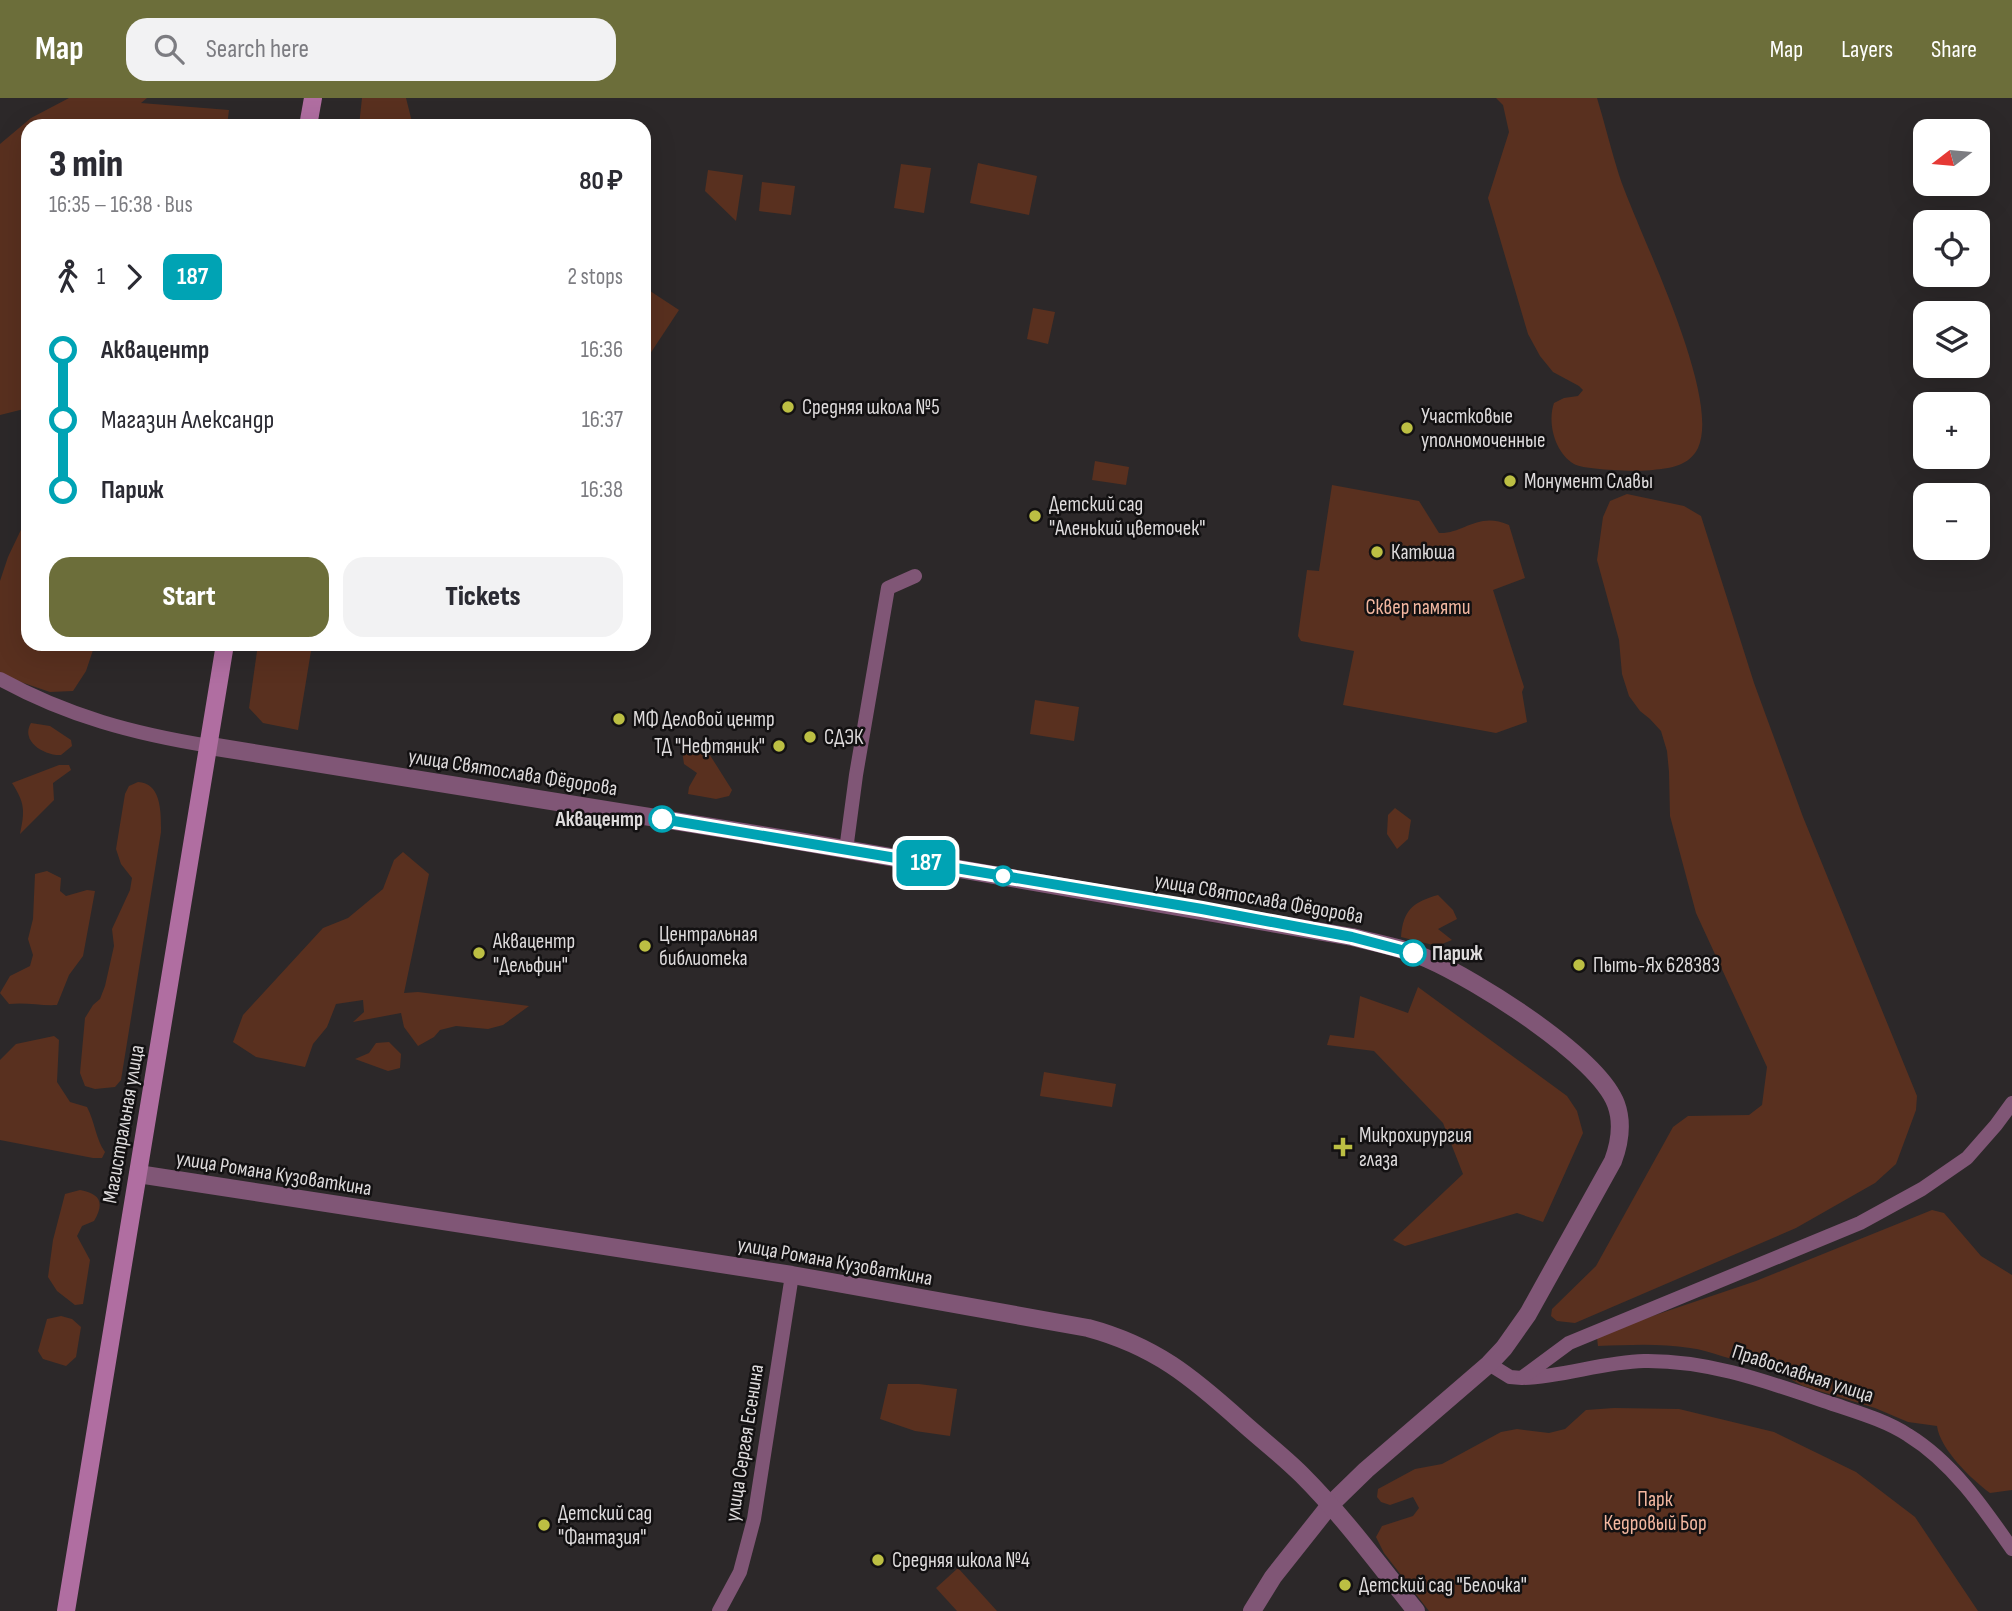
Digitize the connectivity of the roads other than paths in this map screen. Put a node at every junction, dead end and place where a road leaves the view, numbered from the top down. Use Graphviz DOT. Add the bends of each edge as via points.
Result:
graph roads {
  1 [pos="313,98"];
  2 [pos="309,119"];
  3 [pos="915,576"];
  4 [pos="224,651"];
  5 [pos="0,679"];
  6 [pos="210,746"];
  7 [pos="846,850"];
  8 [pos="2012,1103"];
  9 [pos="138,1174"];
  10 [pos="792,1275"];
  11 [pos="1489,1364"];
  12 [pos="1522,1378"];
  13 [pos="1330,1505"];
  14 [pos="2012,1549"];
  15 [pos="66,1611"];
  16 [pos="719,1611"];
  17 [pos="1252,1611"];
  18 [pos="1416,1611"];
  1 -- 2 [label="main road"];
  3 -- 7 [label="street" via="888,589"];
  4 -- 6 [label="main road, Магистральная улица"];
  5 -- 6 [label="street" via="37,699 110,726"];
  6 -- 7 [label="street, улица Святослава Фёдорова"];
  6 -- 9 [label="main road, Магистральная улица"];
  7 -- 11 [label="street, улица Святослава Фёдорова" via="1177,905 1400,949 1427,958 1492,993 1580,1059 1608,1087 1617,1105 1618,1145 1528,1314"];
  8 -- 12 [label="street" via="1967,1158 1922,1189 1860,1223 1569,1343"];
  9 -- 10 [label="street, улица Романа Кузоваткина"];
  9 -- 15 [label="main road, Магистральная улица"];
  10 -- 13 [label="street, улица Романа Кузоваткина" via="1124,1338 1208,1391"];
  10 -- 16 [label="street, улица Сергея Есенина" via="754,1519 740,1572"];
  11 -- 12 [label="street" via="1510,1377"];
  11 -- 13 [label="street, улица Святослава Фёдорова"];
  12 -- 14 [label="street, Православная улица" via="1614,1363 1665,1362 1718,1368 1792,1390 1909,1435 1941,1460"];
  13 -- 17 [label="street, улица Святослава Фёдорова"];
  13 -- 18 [label="street, улица Романа Кузоваткина"];
}
